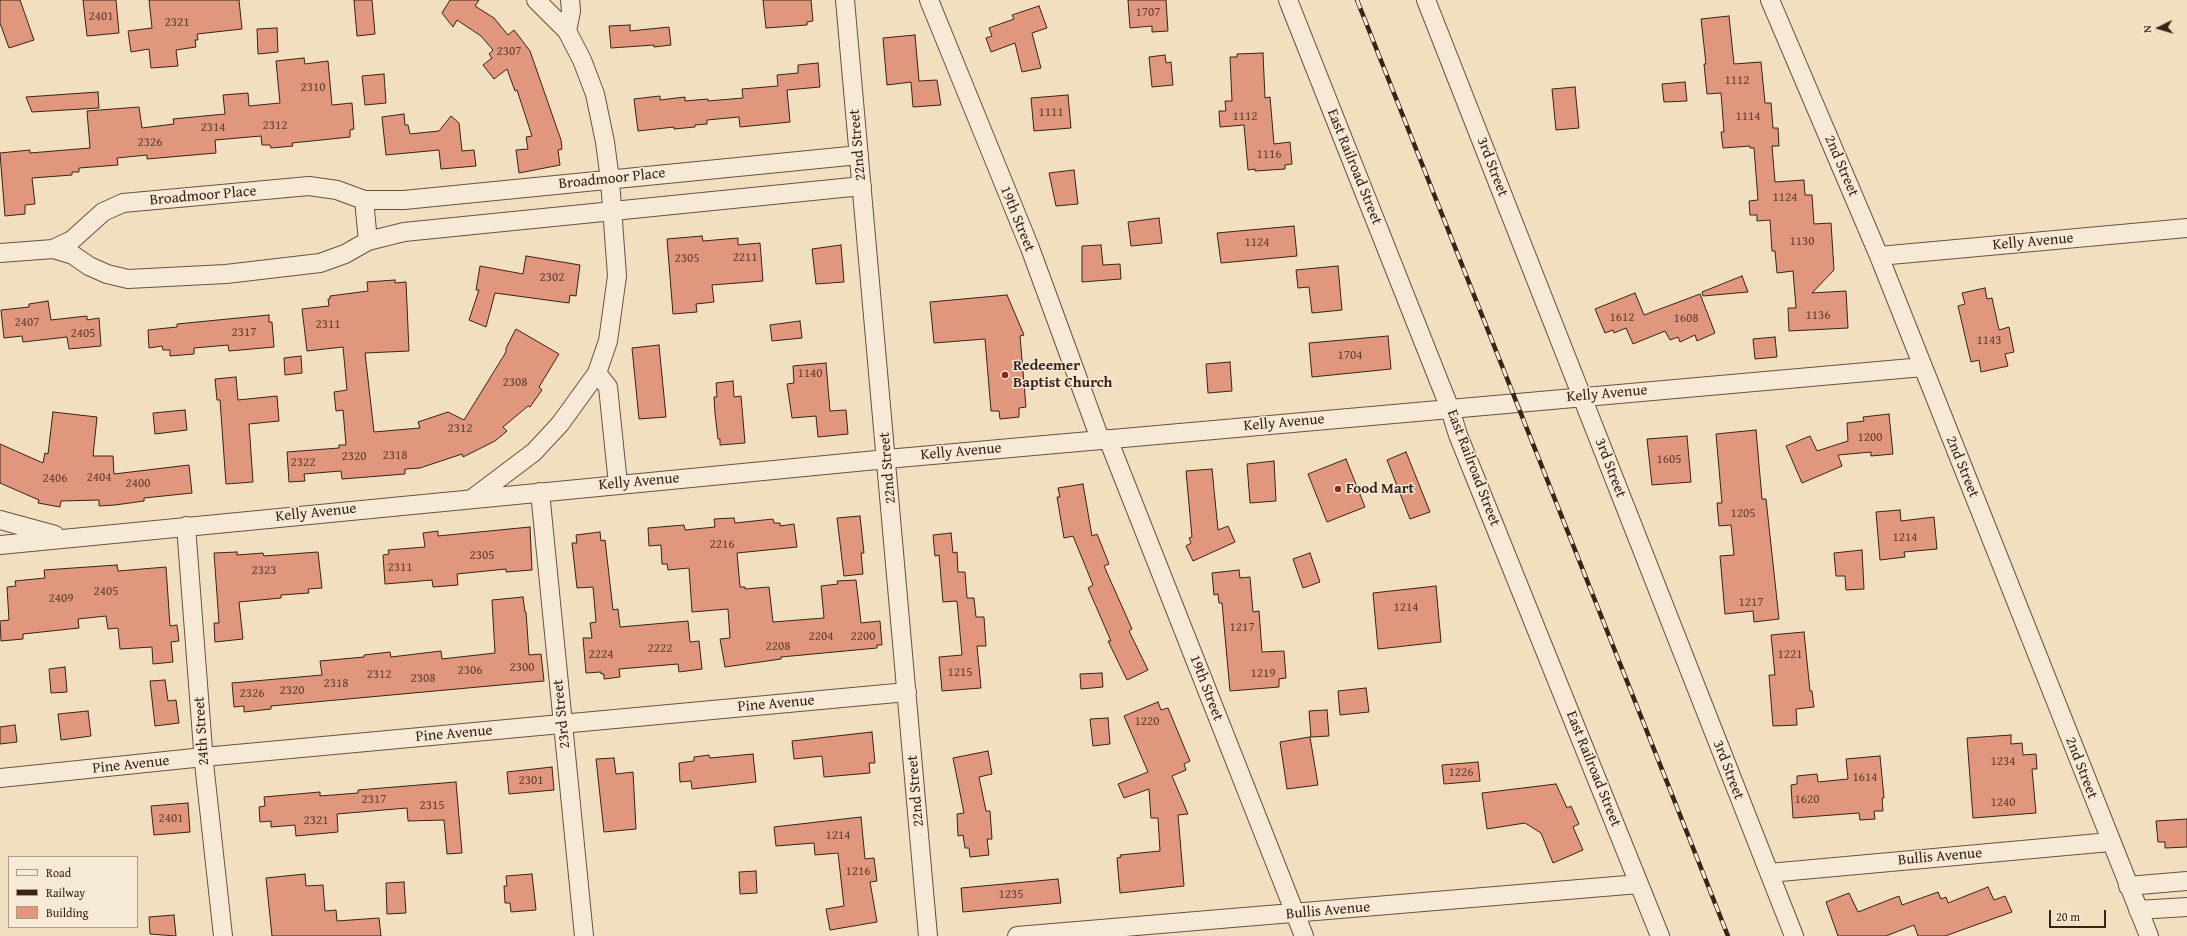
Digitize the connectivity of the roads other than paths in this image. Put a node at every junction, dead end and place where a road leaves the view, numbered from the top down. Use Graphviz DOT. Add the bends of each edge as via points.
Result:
graph roads {
  1 [pos="536,0"];
  2 [pos="570,0"];
  3 [pos="845,0"];
  4 [pos="929,0"];
  5 [pos="1288,0"];
  6 [pos="1426,0"];
  7 [pos="1770,0"];
  8 [pos="567,31"];
  9 [pos="859,155"];
  10 [pos="610,180"];
  11 [pos="862,186"];
  12 [pos="364,200"];
  13 [pos="612,210"];
  14 [pos="2187,228"];
  15 [pos="368,240"];
  16 [pos="53,249"];
  17 [pos="0,253"];
  18 [pos="1879,256"];
  19 [pos="1923,367"];
  20 [pos="597,373"];
  21 [pos="1582,396"];
  22 [pos="1450,409"];
  23 [pos="1104,439"];
  24 [pos="887,459"];
  25 [pos="618,484"];
  26 [pos="540,492"];
  27 [pos="473,498"];
  28 [pos="0,520"];
  29 [pos="186,526"];
  30 [pos="70,538"];
  31 [pos="0,545"];
  32 [pos="908,692"];
  33 [pos="563,724"];
  34 [pos="204,757"];
  35 [pos="0,778"];
  36 [pos="2110,842"];
  37 [pos="1769,873"];
  38 [pos="2187,881"];
  39 [pos="1639,884"];
  40 [pos="2128,886"];
  41 [pos="2187,907"];
  42 [pos="2138,910"];
  43 [pos="1295,914"];
  44 [pos="1123,932"];
  45 [pos="223,936"];
  46 [pos="584,936"];
  47 [pos="928,936"];
  48 [pos="1018,936"];
  49 [pos="1304,936"];
  50 [pos="1660,936"];
  51 [pos="1794,936"];
  52 [pos="2149,936"];
  1 -- 8 [label="street"];
  2 -- 8 [label="street" via="571,11"];
  3 -- 9 [label="street, 22nd Street"];
  4 -- 23 [label="street, 19th Street"];
  5 -- 22 [label="street, East Railroad Street"];
  6 -- 21 [label="street, 3rd Street"];
  7 -- 18 [label="street, 2nd Street"];
  8 -- 10 [label="street" via="595,94"];
  9 -- 10 [label="street, Broadmoor Place"];
  9 -- 11 [label="street, 22nd Street"];
  10 -- 12 [label="street, Broadmoor Place" via="404,200"];
  10 -- 13 [label="street"];
  11 -- 13 [label="street, Broadmoor Place"];
  11 -- 24 [label="street, 22nd Street"];
  12 -- 15 [label="street"];
  12 -- 16 [label="street, Broadmoor Place" via="337,190 309,186 123,203 103,212 72,240"];
  13 -- 15 [label="street, Broadmoor Place" via="404,232"];
  13 -- 20 [label="street" via="617,276 608,341"];
  14 -- 18 [label="street, Kelly Avenue"];
  15 -- 16 [label="street, Broadmoor Place" via="346,254 320,263 226,274 128,279 107,274 73,255"];
  16 -- 17 [label="street, Broadmoor Place"];
  18 -- 19 [label="street, 2nd Street"];
  19 -- 21 [label="street, Kelly Avenue"];
  19 -- 36 [label="street, 2nd Street"];
  20 -- 25 [label="street" via="608,387"];
  20 -- 27 [label="street" via="560,424 534,452"];
  21 -- 22 [label="street, Kelly Avenue"];
  21 -- 37 [label="street, 3rd Street"];
  22 -- 23 [label="street, Kelly Avenue"];
  22 -- 39 [label="street, East Railroad Street" via="1458,435"];
  23 -- 24 [label="street, Kelly Avenue"];
  23 -- 43 [label="street, 19th Street"];
  24 -- 25 [label="street, Kelly Avenue"];
  24 -- 32 [label="street, 22nd Street"];
  25 -- 26 [label="street, Kelly Avenue"];
  26 -- 27 [label="street, Kelly Avenue"];
  26 -- 33 [label="street, 23rd Street"];
  27 -- 29 [label="street, Kelly Avenue"];
  28 -- 30 [label="street"];
  29 -- 30 [label="street, Kelly Avenue"];
  29 -- 34 [label="street, 24th Street"];
  30 -- 31 [label="street, Kelly Avenue"];
  32 -- 33 [label="street, Pine Avenue"];
  32 -- 47 [label="street, 22nd Street"];
  33 -- 34 [label="street, Pine Avenue"];
  33 -- 46 [label="street, 23rd Street"];
  34 -- 35 [label="street, Pine Avenue"];
  34 -- 45 [label="street, 24th Street"];
  36 -- 37 [label="street, Bullis Avenue"];
  36 -- 40 [label="street, 2nd Street"];
  37 -- 51 [label="street, 3rd Street"];
  38 -- 40 [label="street"];
  39 -- 43 [label="street, Bullis Avenue"];
  39 -- 50 [label="street, East Railroad Street"];
  40 -- 42 [label="street, 2nd Street"];
  41 -- 42 [label="street"];
  42 -- 52 [label="street, 2nd Street"];
  43 -- 44 [label="street, Bullis Avenue"];
  43 -- 49 [label="street, 19th Street"];
  44 -- 48 [label="street, Bullis Avenue"];
}
